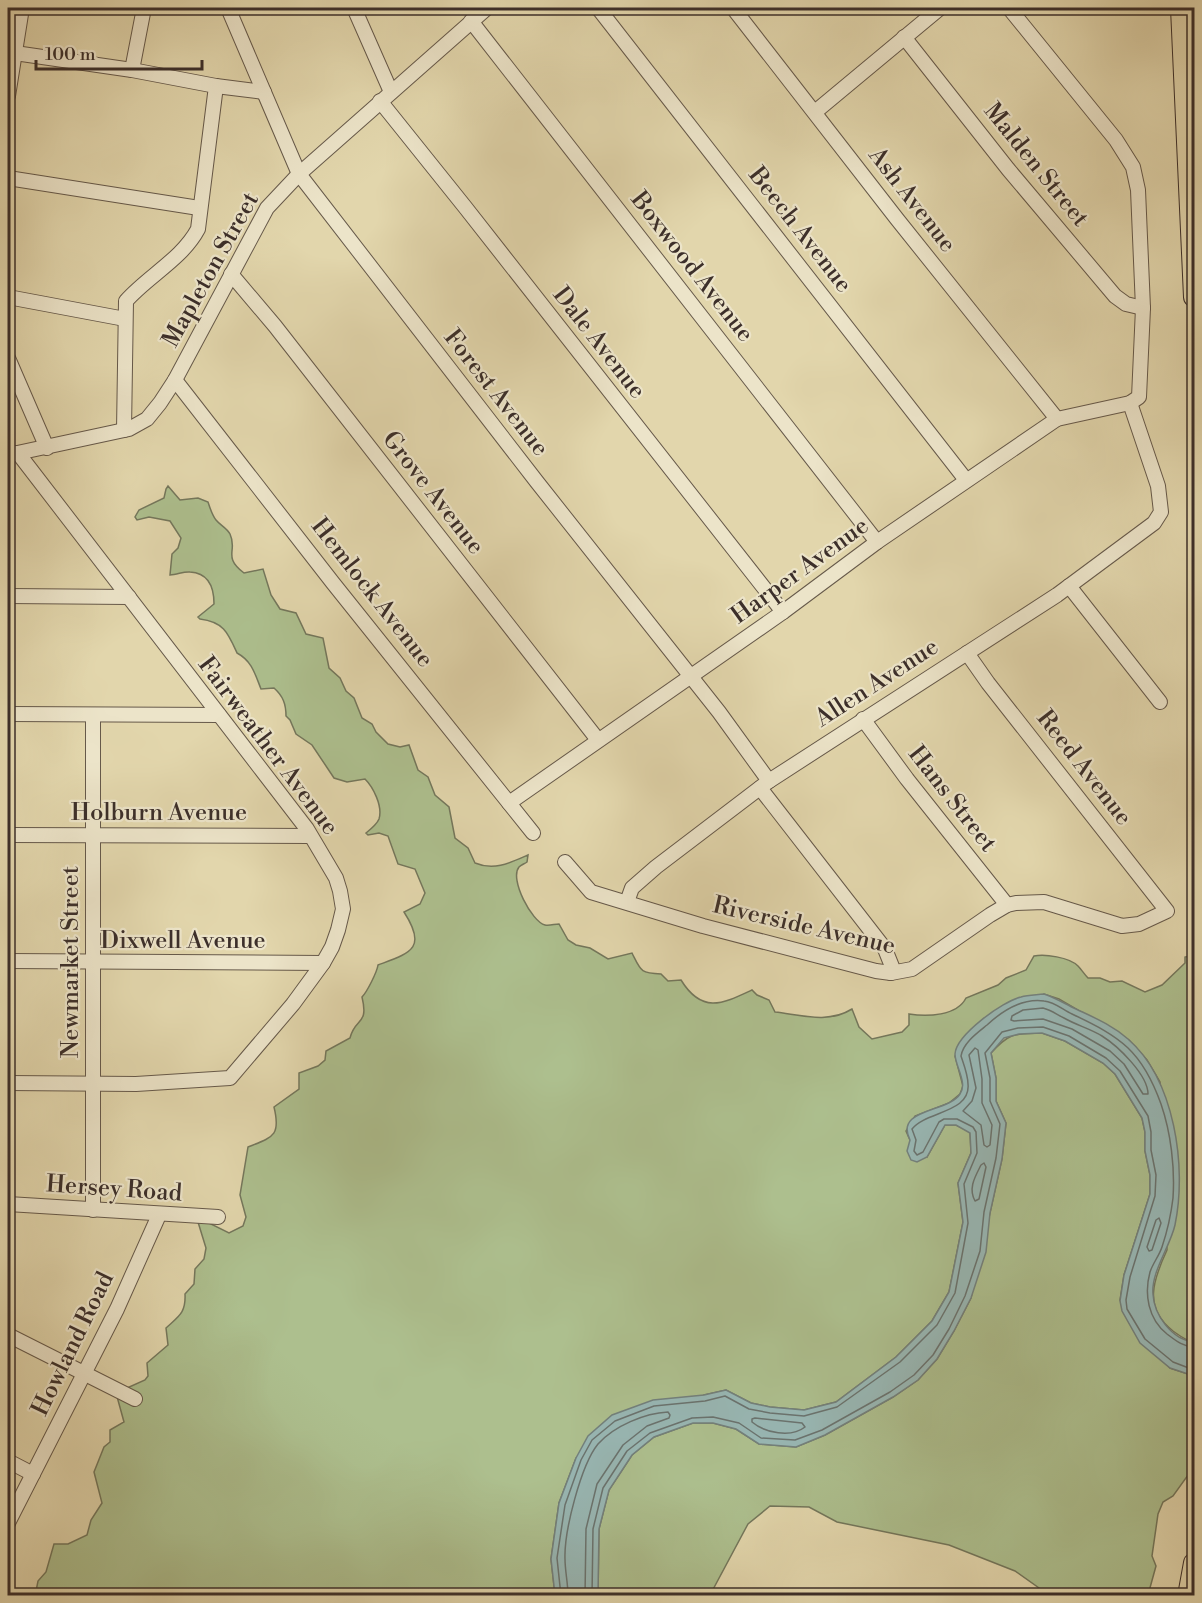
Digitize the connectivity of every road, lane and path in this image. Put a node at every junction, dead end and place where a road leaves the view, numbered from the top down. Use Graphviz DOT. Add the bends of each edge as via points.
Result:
graph roads {
  1 [pos="22,8"];
  2 [pos="144,8"];
  3 [pos="228,8"];
  4 [pos="354,8"];
  5 [pos="487,8"];
  6 [pos="598,8"];
  7 [pos="733,8"];
  8 [pos="940,8"];
  9 [pos="1009,8"];
  10 [pos="1181,8"];
  11 [pos="471,21"];
  12 [pos="904,37"];
  13 [pos="11,52"];
  14 [pos="132,70"];
  15 [pos="216,86"];
  16 [pos="264,92"];
  17 [pos="391,92"];
  18 [pos="8,96"];
  19 [pos="380,101"];
  20 [pos="816,112"];
  21 [pos="299,174"];
  22 [pos="8,178"];
  23 [pos="199,208"];
  24 [pos="231,274"];
  25 [pos="8,297"];
  26 [pos="1194,297"];
  27 [pos="1143,308"];
  28 [pos="125,319"];
  29 [pos="8,358"];
  30 [pos="175,380"];
  31 [pos="1130,403"];
  32 [pos="1057,419"];
  33 [pos="124,430"];
  34 [pos="46,448"];
  35 [pos="13,454"];
  36 [pos="966,480"];
  37 [pos="877,542"];
  38 [pos="1069,586"];
  39 [pos="8,596"];
  40 [pos="129,597"];
  41 [pos="783,612"];
  42 [pos="967,653"];
  43 [pos="691,676"];
  44 [pos="1160,702"];
  45 [pos="8,714"];
  46 [pos="93,714"];
  47 [pos="219,715"];
  48 [pos="863,719"];
  49 [pos="598,740"];
  50 [pos="765,785"];
  51 [pos="509,803"];
  52 [pos="533,833"];
  53 [pos="8,835"];
  54 [pos="94,835"];
  55 [pos="310,836"];
  56 [pos="565,862"];
  57 [pos="627,903"];
  58 [pos="1007,905"];
  59 [pos="1167,911"];
  60 [pos="8,961"];
  61 [pos="93,963"];
  62 [pos="323,963"];
  63 [pos="891,973"];
  64 [pos="8,1083"];
  65 [pos="93,1083"];
  66 [pos="8,1204"];
  67 [pos="93,1210"];
  68 [pos="159,1215"];
  69 [pos="218,1217"];
  70 [pos="8,1335"];
  71 [pos="84,1373"];
  72 [pos="135,1399"];
  73 [pos="8,1461"];
  74 [pos="33,1474"];
  75 [pos="8,1523"];
  76 [pos="1194,1563"];
  77 [pos="1188,1596"];
  1 -- 13 [label="street"];
  2 -- 14 [label="street"];
  3 -- 16 [label="street, Forest Avenue"];
  4 -- 17 [label="street"];
  5 -- 11 [label="street, Mapleton Street"];
  6 -- 36 [label="street, Beech Avenue"];
  7 -- 20 [label="street, Ash Avenue"];
  8 -- 12 [label="street"];
  9 -- 27 [label="street" via="1116,140 1133,167 1138,190"];
  10 -- 26 [label="highway"];
  11 -- 17 [label="street, Mapleton Street"];
  11 -- 37 [label="street, Boxwood Avenue"];
  12 -- 20 [label="street"];
  12 -- 27 [label="street, Malden Street" via="1115,296 1126,304"];
  13 -- 14 [label="street"];
  13 -- 18 [label="street"];
  14 -- 15 [label="street"];
  15 -- 16 [label="street"];
  15 -- 23 [label="street"];
  16 -- 21 [label="street, Forest Avenue"];
  17 -- 19 [label="street, Mapleton Street"];
  19 -- 21 [label="street, Mapleton Street"];
  19 -- 41 [label="street, Dale Avenue"];
  20 -- 32 [label="street, Ash Avenue"];
  21 -- 24 [label="street, Mapleton Street" via="267,208"];
  21 -- 43 [label="street, Forest Avenue"];
  22 -- 23 [label="street"];
  23 -- 28 [label="street" via="198,229 192,240 126,301"];
  24 -- 30 [label="street, Mapleton Street"];
  24 -- 49 [label="street, Grove Avenue"];
  25 -- 28 [label="street"];
  27 -- 31 [label="street" via="1139,397"];
  28 -- 33 [label="street"];
  29 -- 34 [label="street"];
  30 -- 33 [label="street, Mapleton Street" via="147,419"];
  30 -- 51 [label="street, Hemlock Avenue"];
  31 -- 32 [label="street, Harper Avenue"];
  31 -- 38 [label="street, Allen Avenue" via="1158,486 1161,512 1154,523"];
  32 -- 36 [label="street, Harper Avenue"];
  33 -- 34 [label="street, Mapleton Street"];
  34 -- 35 [label="street, Mapleton Street"];
  35 -- 40 [label="street, Fairweather Avenue"];
  36 -- 37 [label="street, Harper Avenue"];
  37 -- 41 [label="street, Harper Avenue"];
  38 -- 42 [label="street, Allen Avenue"];
  38 -- 44 [label="street"];
  39 -- 40 [label="street"];
  40 -- 47 [label="street, Fairweather Avenue"];
  41 -- 43 [label="street, Harper Avenue"];
  42 -- 48 [label="street, Allen Avenue"];
  42 -- 59 [label="street, Reed Avenue"];
  43 -- 49 [label="street, Harper Avenue"];
  43 -- 50 [label="street, Forest Avenue"];
  45 -- 46 [label="street"];
  46 -- 47 [label="street"];
  46 -- 54 [label="street, Newmarket Street"];
  47 -- 55 [label="street, Fairweather Avenue"];
  48 -- 50 [label="street, Allen Avenue"];
  48 -- 58 [label="street, Hans Street"];
  49 -- 51 [label="street, Harper Avenue"];
  50 -- 57 [label="street, Allen Avenue" via="656,867 632,888"];
  50 -- 63 [label="street, Forest Avenue" via="885,949"];
  51 -- 52 [label="street, Hemlock Avenue"];
  53 -- 54 [label="street, Holburn Avenue"];
  54 -- 55 [label="street, Holburn Avenue"];
  54 -- 61 [label="street, Newmarket Street"];
  55 -- 62 [label="street, Fairweather Avenue" via="336,878 343,909"];
  56 -- 57 [label="street, Riverside Avenue" via="591,892"];
  57 -- 63 [label="street, Riverside Avenue"];
  58 -- 59 [label="street, Riverside Avenue" via="1044,902 1122,926 1139,924"];
  58 -- 63 [label="street, Riverside Avenue" via="912,969"];
  60 -- 61 [label="street, Dixwell Avenue"];
  61 -- 62 [label="street, Dixwell Avenue"];
  61 -- 65 [label="street, Newmarket Street"];
  62 -- 65 [label="street, Fairweather Avenue" via="230,1077"];
  64 -- 65 [label="street"];
  65 -- 67 [label="street, Newmarket Street"];
  66 -- 67 [label="street, Hersey Road"];
  67 -- 68 [label="street, Hersey Road"];
  68 -- 69 [label="street, Hersey Road"];
  68 -- 71 [label="street, Howland Road"];
  70 -- 71 [label="street"];
  71 -- 72 [label="street"];
  71 -- 74 [label="street, Howland Road"];
  73 -- 74 [label="street"];
  74 -- 75 [label="street, Howland Road"];
  76 -- 77 [label="highway"];
}
